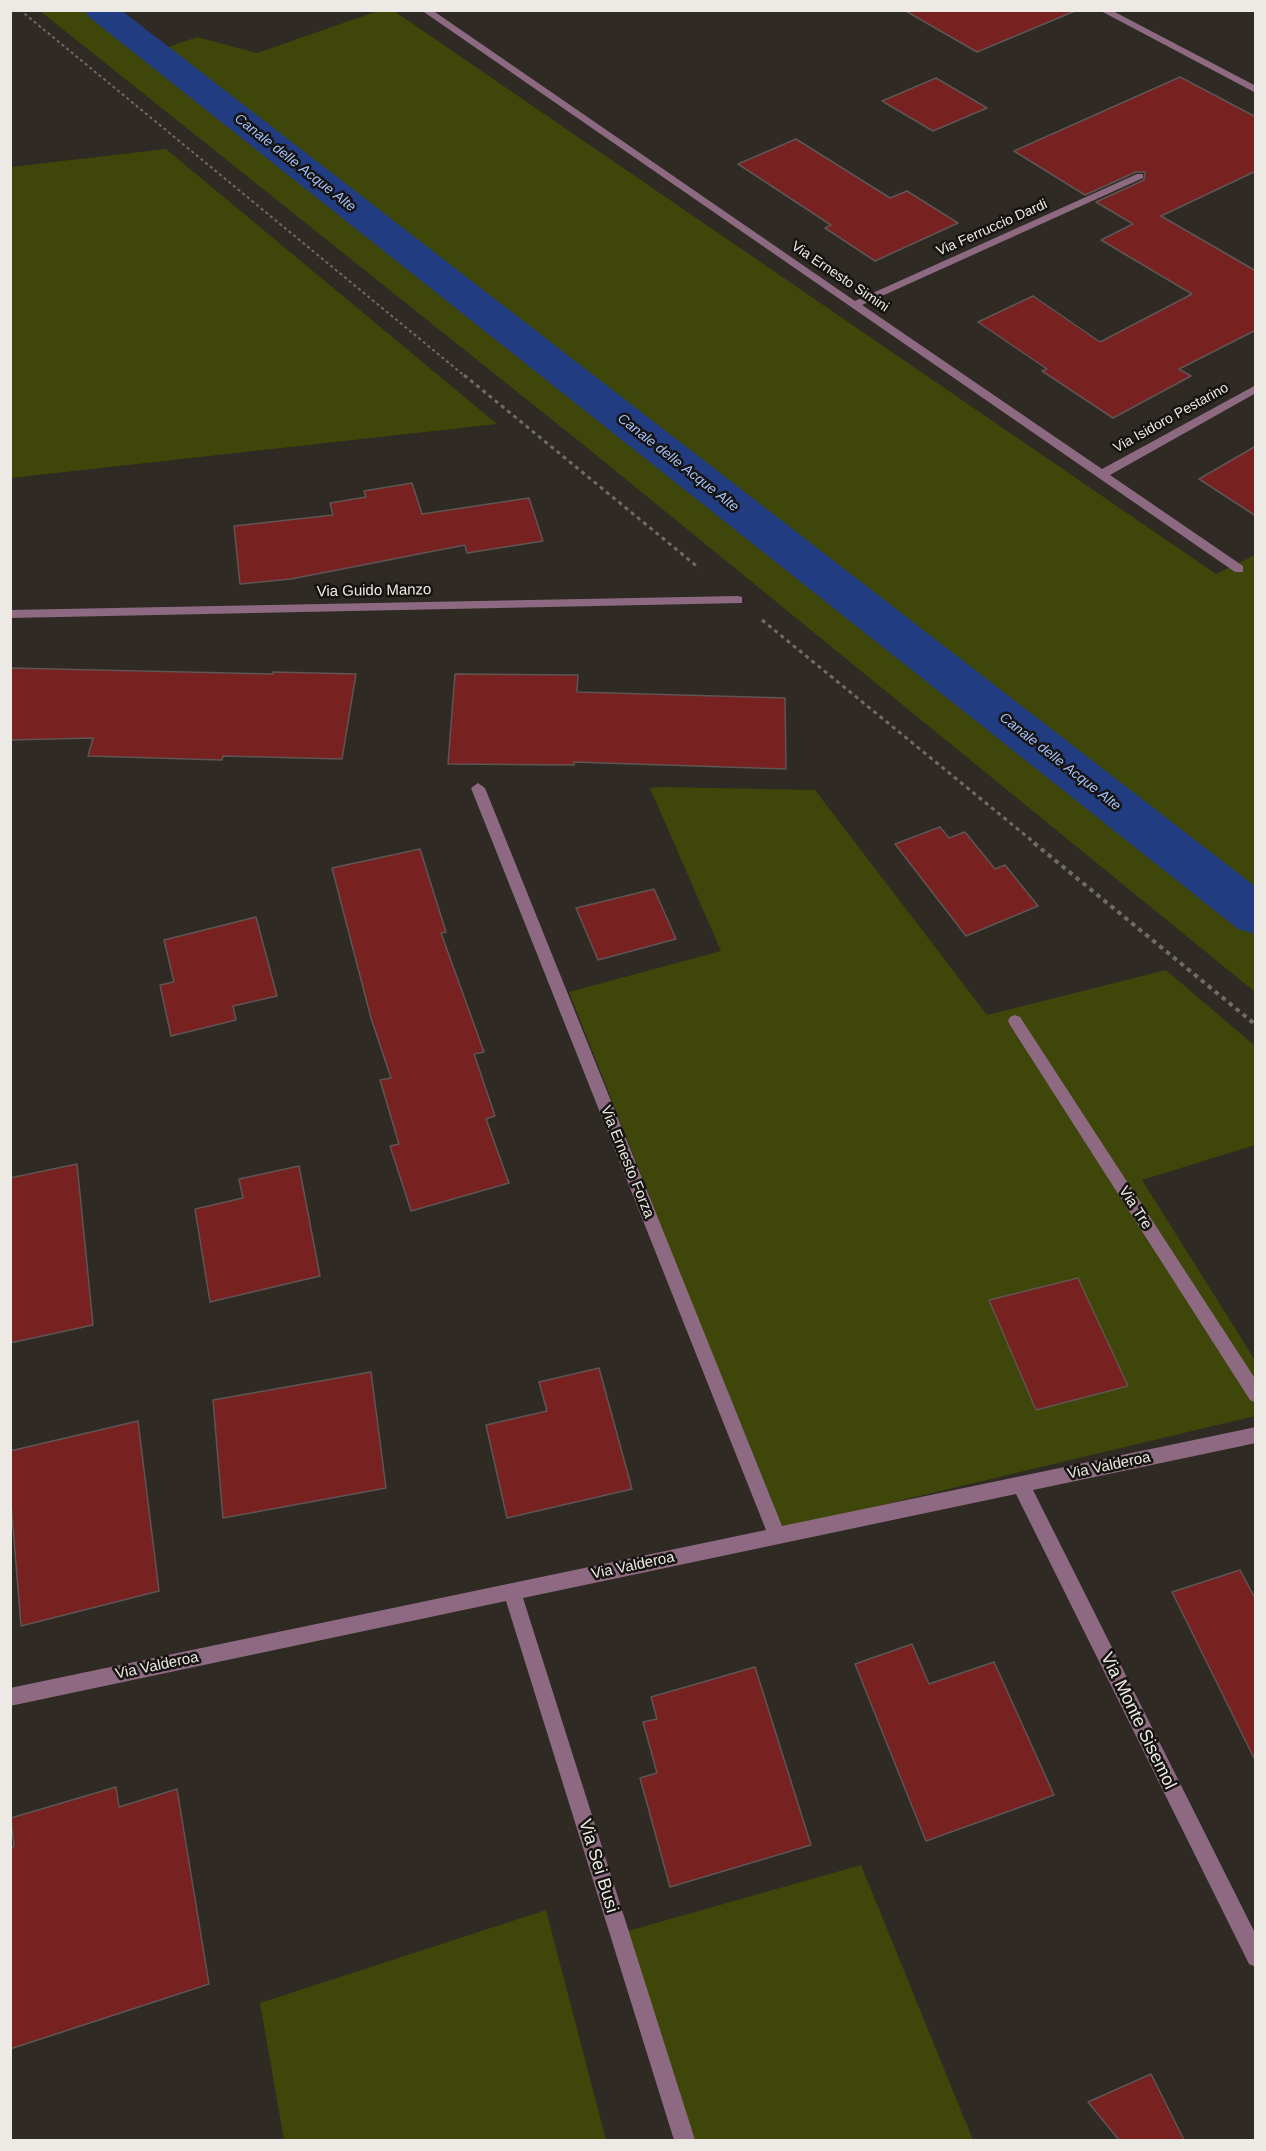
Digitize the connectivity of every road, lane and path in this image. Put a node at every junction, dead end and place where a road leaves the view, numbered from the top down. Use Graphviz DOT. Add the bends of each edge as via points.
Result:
graph roads {
  1 [pos="20,10"];
  2 [pos="425,10"];
  3 [pos="1103,10"];
  4 [pos="1256,90"];
  5 [pos="1140,176"];
  6 [pos="854,305"];
  7 [pos="1256,388"];
  8 [pos="1102,474"];
  9 [pos="1239,569"];
  10 [pos="738,600"];
  11 [pos="10,615"];
  12 [pos="478,788"];
  13 [pos="1016,1022"];
  14 [pos="1256,1025"];
  15 [pos="1256,1395"];
  16 [pos="1256,1435"];
  17 [pos="1021,1485"];
  18 [pos="777,1536"];
  19 [pos="512,1592"];
  20 [pos="10,1697"];
  21 [pos="1256,1956"];
  22 [pos="685,2140"];
  1 -- 10 [label="path"];
  2 -- 6 [label="street, Via Ernesto Simini"];
  3 -- 4 [label="street"];
  5 -- 6 [label="street, Via Ferruccio Dardi"];
  6 -- 8 [label="street, Via Ernesto Simini"];
  7 -- 8 [label="street, Via Isidoro Pestarino"];
  8 -- 9 [label="street, Via Ernesto Simini"];
  10 -- 11 [label="street, Via Guido Manzo"];
  10 -- 14 [label="path"];
  12 -- 18 [label="street, Via Ernesto Forza"];
  13 -- 15 [label="street, Via Tre"];
  16 -- 17 [label="street, Via Valderoa"];
  17 -- 18 [label="street, Via Valderoa"];
  17 -- 21 [label="street, Via Monte Sisemol"];
  18 -- 19 [label="street, Via Valderoa"];
  19 -- 20 [label="street, Via Valderoa"];
  19 -- 22 [label="street, Via Sei Busi"];
}
